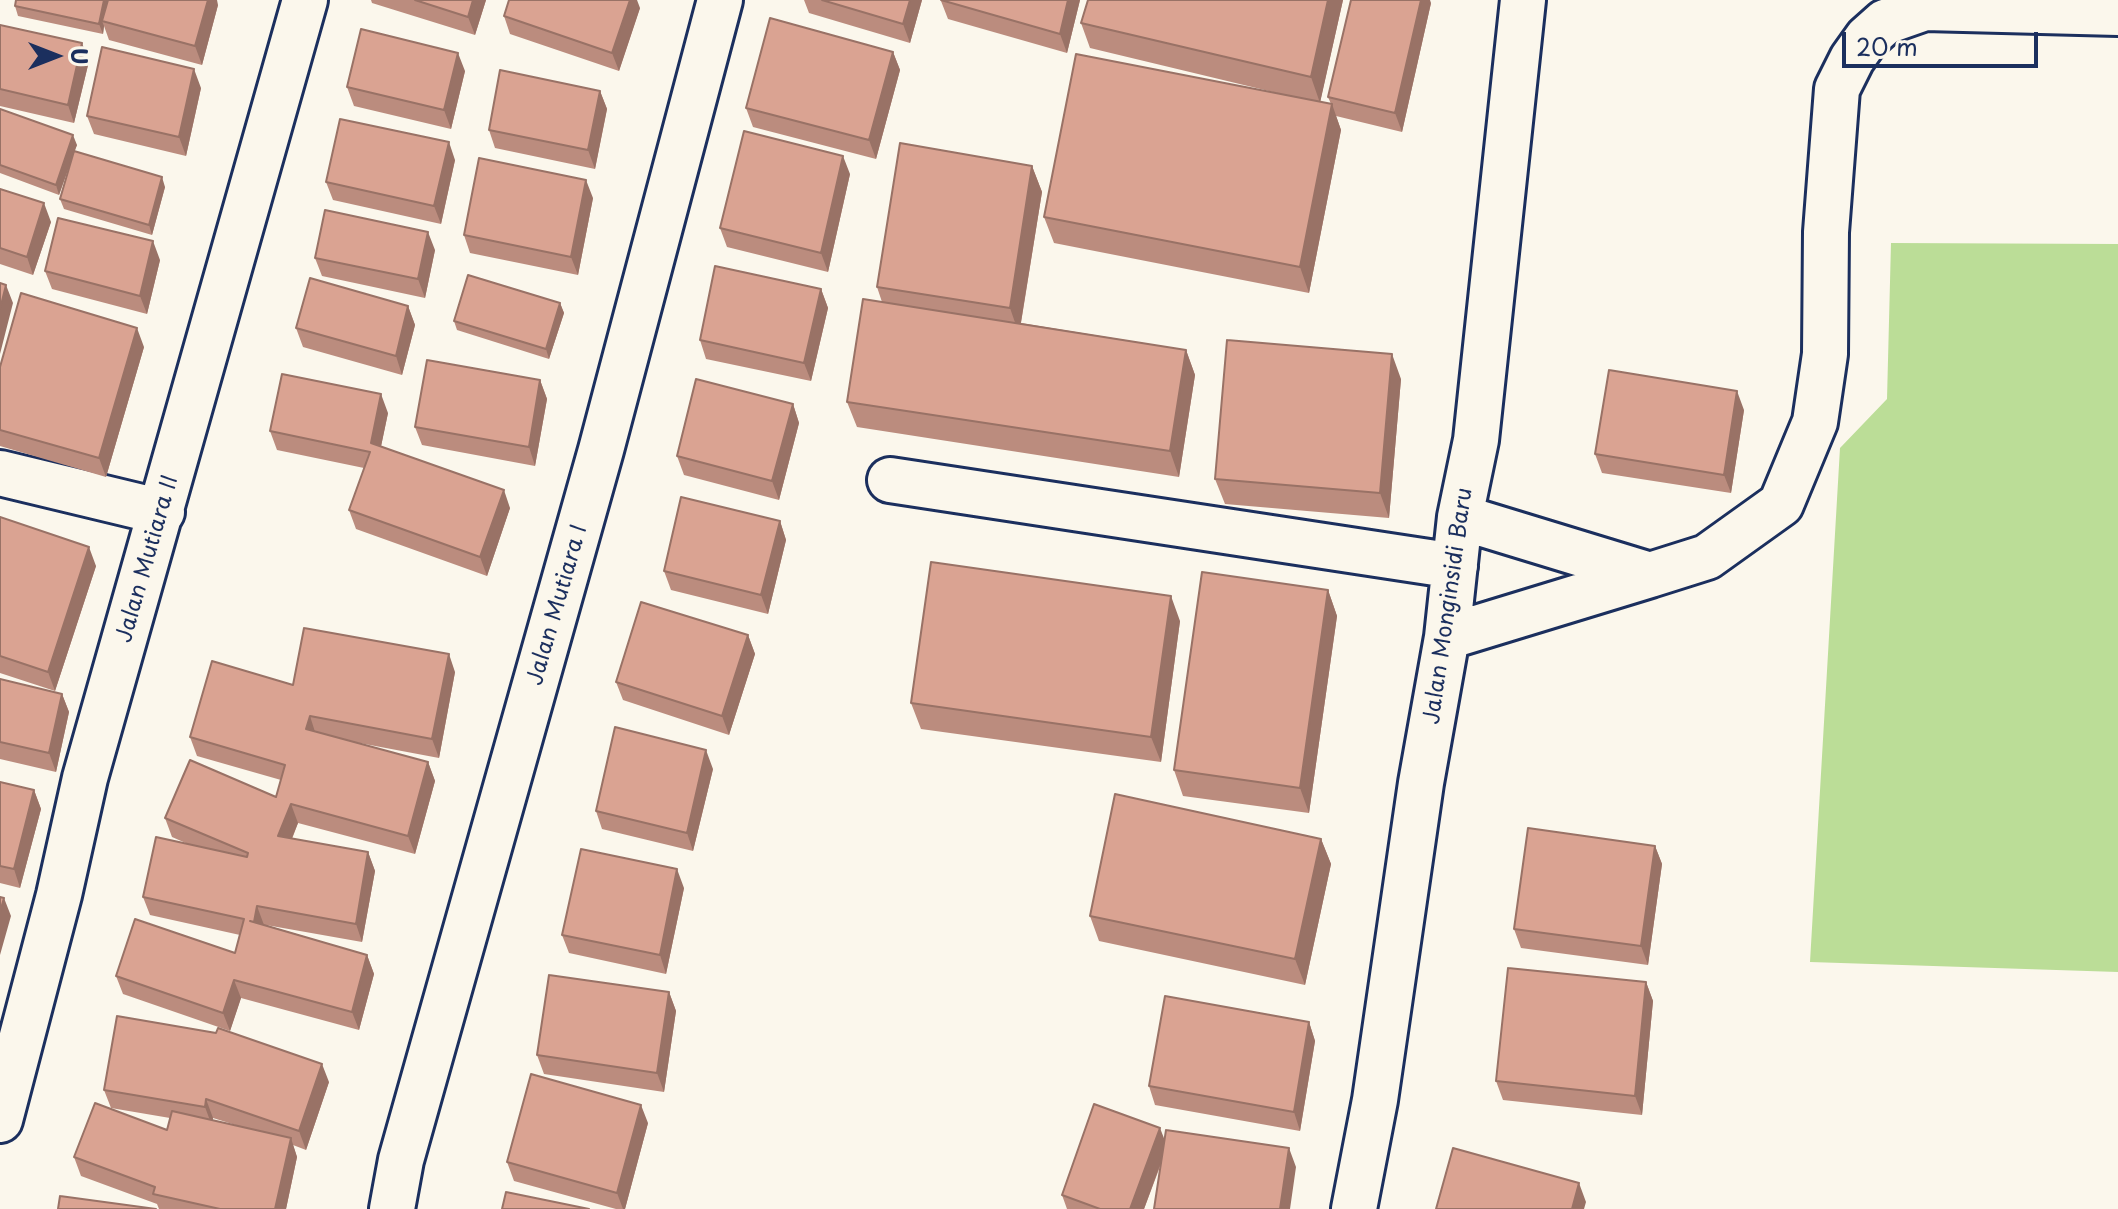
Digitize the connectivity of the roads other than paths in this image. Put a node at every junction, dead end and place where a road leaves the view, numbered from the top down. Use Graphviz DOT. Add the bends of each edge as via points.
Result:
graph roads {
  1 [pos="305,0"];
  2 [pos="720,0"];
  3 [pos="1523,0"];
  4 [pos="2118,13"];
  5 [pos="0,473"];
  6 [pos="890,480"];
  7 [pos="162,512"];
  8 [pos="1460,517"];
  9 [pos="1455,566"];
  10 [pos="1650,575"];
  11 [pos="1447,637"];
  12 [pos="0,1120"];
  13 [pos="392,1209"];
  14 [pos="1354,1209"];
  1 -- 7 [label="street, Jalan Mutiara II"];
  2 -- 13 [label="street, Jalan Mutiara I" via="601,450 401,1160"];
  3 -- 8 [label="street, Jalan Monginsidi Baru" via="1476,440"];
  4 -- 10 [label="street" via="1925,8 1885,22 1867,38 1837,89 1826,232 1825,354 1815,422 1781,504 1707,557"];
  5 -- 7 [label="street"];
  6 -- 9 [label="street"];
  7 -- 12 [label="street, Jalan Mutiara II" via="85,778"];
  8 -- 9 [label="street, Jalan Monginsidi Baru"];
  8 -- 10 [label="street"];
  9 -- 11 [label="street, Jalan Monginsidi Baru"];
  10 -- 11 [label="street"];
  11 -- 14 [label="street, Jalan Monginsidi Baru"];
}
